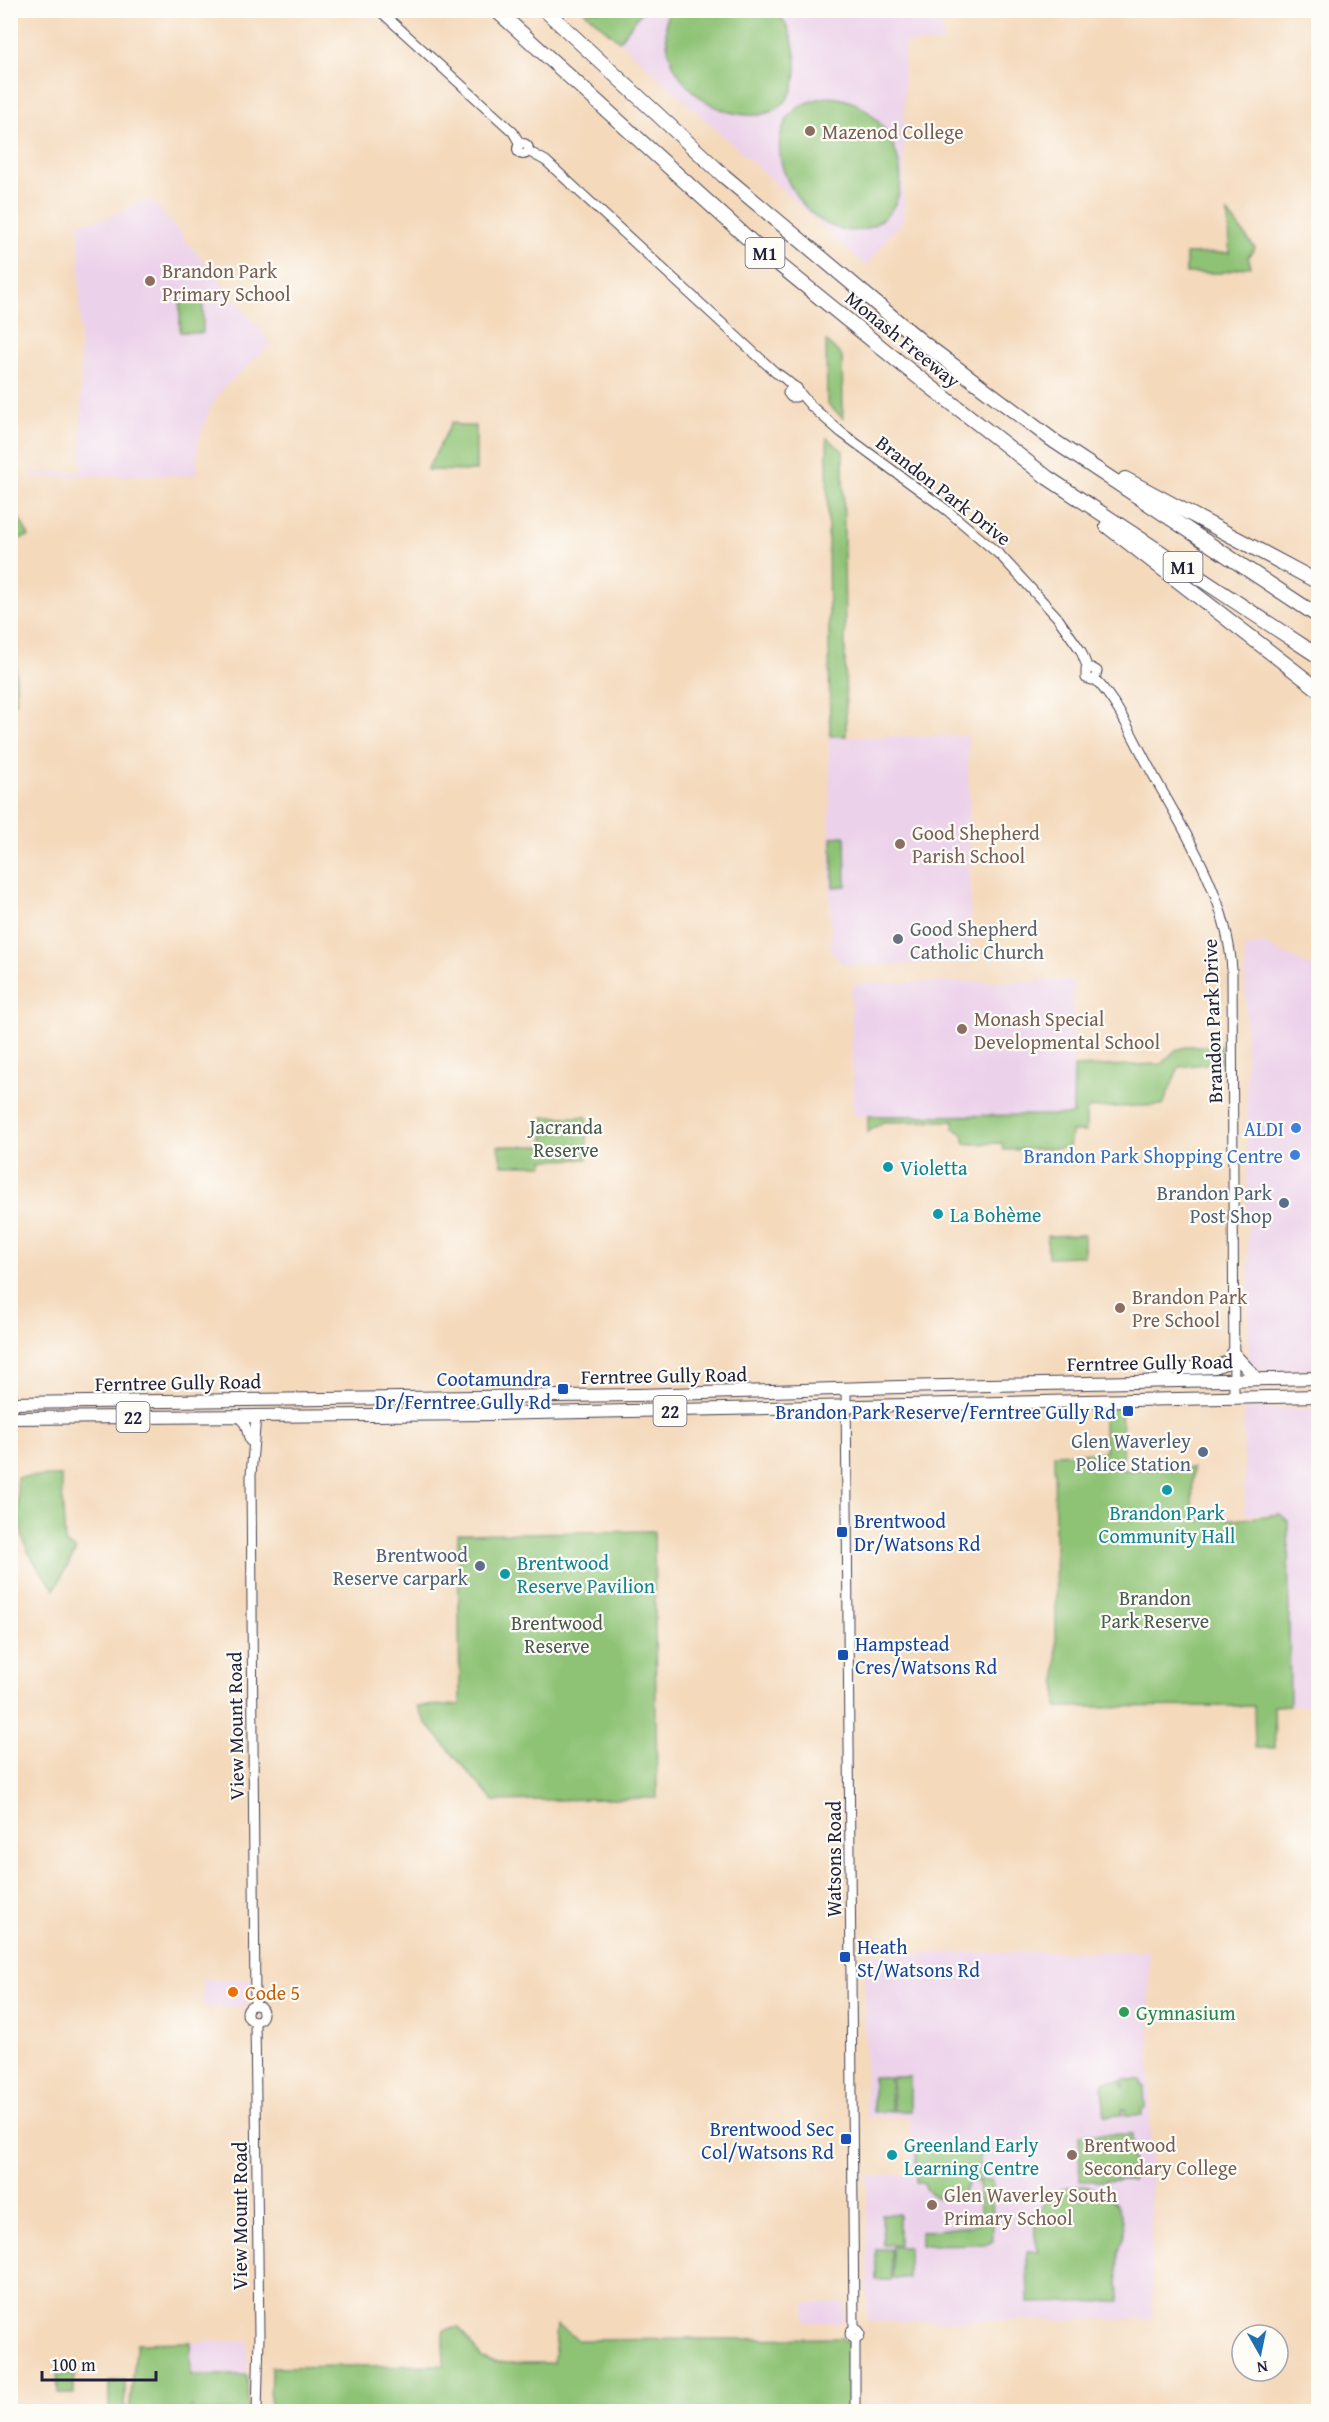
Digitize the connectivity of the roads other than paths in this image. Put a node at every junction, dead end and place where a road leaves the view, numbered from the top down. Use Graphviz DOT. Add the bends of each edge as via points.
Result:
graph roads {
  1 [pos="379,10"];
  2 [pos="496,10"];
  3 [pos="544,10"];
  4 [pos="1054,441"];
  5 [pos="1048,478"];
  6 [pos="1318,582"];
  7 [pos="1318,616"];
  8 [pos="1318,656"];
  9 [pos="1318,689"];
  10 [pos="1233,1357"];
  11 [pos="1318,1378"];
  12 [pos="1257,1379"];
  13 [pos="1233,1380"];
  14 [pos="1164,1381"];
  15 [pos="846,1389"];
  16 [pos="1234,1396"];
  17 [pos="1318,1396"];
  18 [pos="493,1398"];
  19 [pos="250,1401"];
  20 [pos="10,1403"];
  21 [pos="846,1406"];
  22 [pos="494,1414"];
  23 [pos="238,1416"];
  24 [pos="256,1416"];
  25 [pos="10,1418"];
  26 [pos="252,1447"];
  27 [pos="257,2412"];
  28 [pos="855,2412"];
  1 -- 10 [label="street, Brandon Park Drive" via="513,132 520,144 519,153 528,152 546,161 783,377 794,392 1000,556 1057,617 1082,651 1088,669 1086,678 1095,679 1115,706 1209,878 1227,929 1232,981"];
  2 -- 5 [label="highway, Monash Freeway / M1" via="754,244"];
  3 -- 4 [label="highway, Monash Freeway / M1" via="724,176 922,342"];
  4 -- 6 [label="highway"];
  4 -- 7 [label="highway, Monash Freeway / M1"];
  5 -- 8 [label="highway, Monash Freeway / M1"];
  5 -- 9 [label="highway"];
  10 -- 12 [label="main road" via="1242,1360"];
  10 -- 13 [label="street, Brandon Park Drive"];
  10 -- 14 [label="main road" via="1209,1368 1169,1369"];
  11 -- 12 [label="main road, Ferntree Gully Road / 22"];
  12 -- 13 [label="main road, Ferntree Gully Road / 22"];
  13 -- 14 [label="main road, Ferntree Gully Road / 22"];
  13 -- 16 [label="street, Brandon Park Drive"];
  14 -- 15 [label="main road, Ferntree Gully Road / 22"];
  15 -- 18 [label="main road, Ferntree Gully Road / 22"];
  15 -- 21 [label="street, Watsons Road"];
  16 -- 17 [label="main road, Ferntree Gully Road / 22"];
  16 -- 21 [label="main road, Ferntree Gully Road / 22"];
  18 -- 19 [label="main road, Ferntree Gully Road / 22"];
  18 -- 22 [label="main road"];
  19 -- 20 [label="main road, Ferntree Gully Road / 22"];
  19 -- 24 [label="main road"];
  21 -- 22 [label="main road, Ferntree Gully Road / 22"];
  21 -- 28 [label="street, Watsons Road" via="854,2329 860,2334 855,2339"];
  22 -- 24 [label="main road, Ferntree Gully Road / 22"];
  23 -- 24 [label="main road, Ferntree Gully Road / 22"];
  23 -- 25 [label="main road, Ferntree Gully Road / 22"];
  23 -- 26 [label="street, View Mount Road" via="245,1424"];
  24 -- 26 [label="street, View Mount Road"];
  26 -- 27 [label="street, View Mount Road" via="255,2005 247,2012 255,2021"];
}
